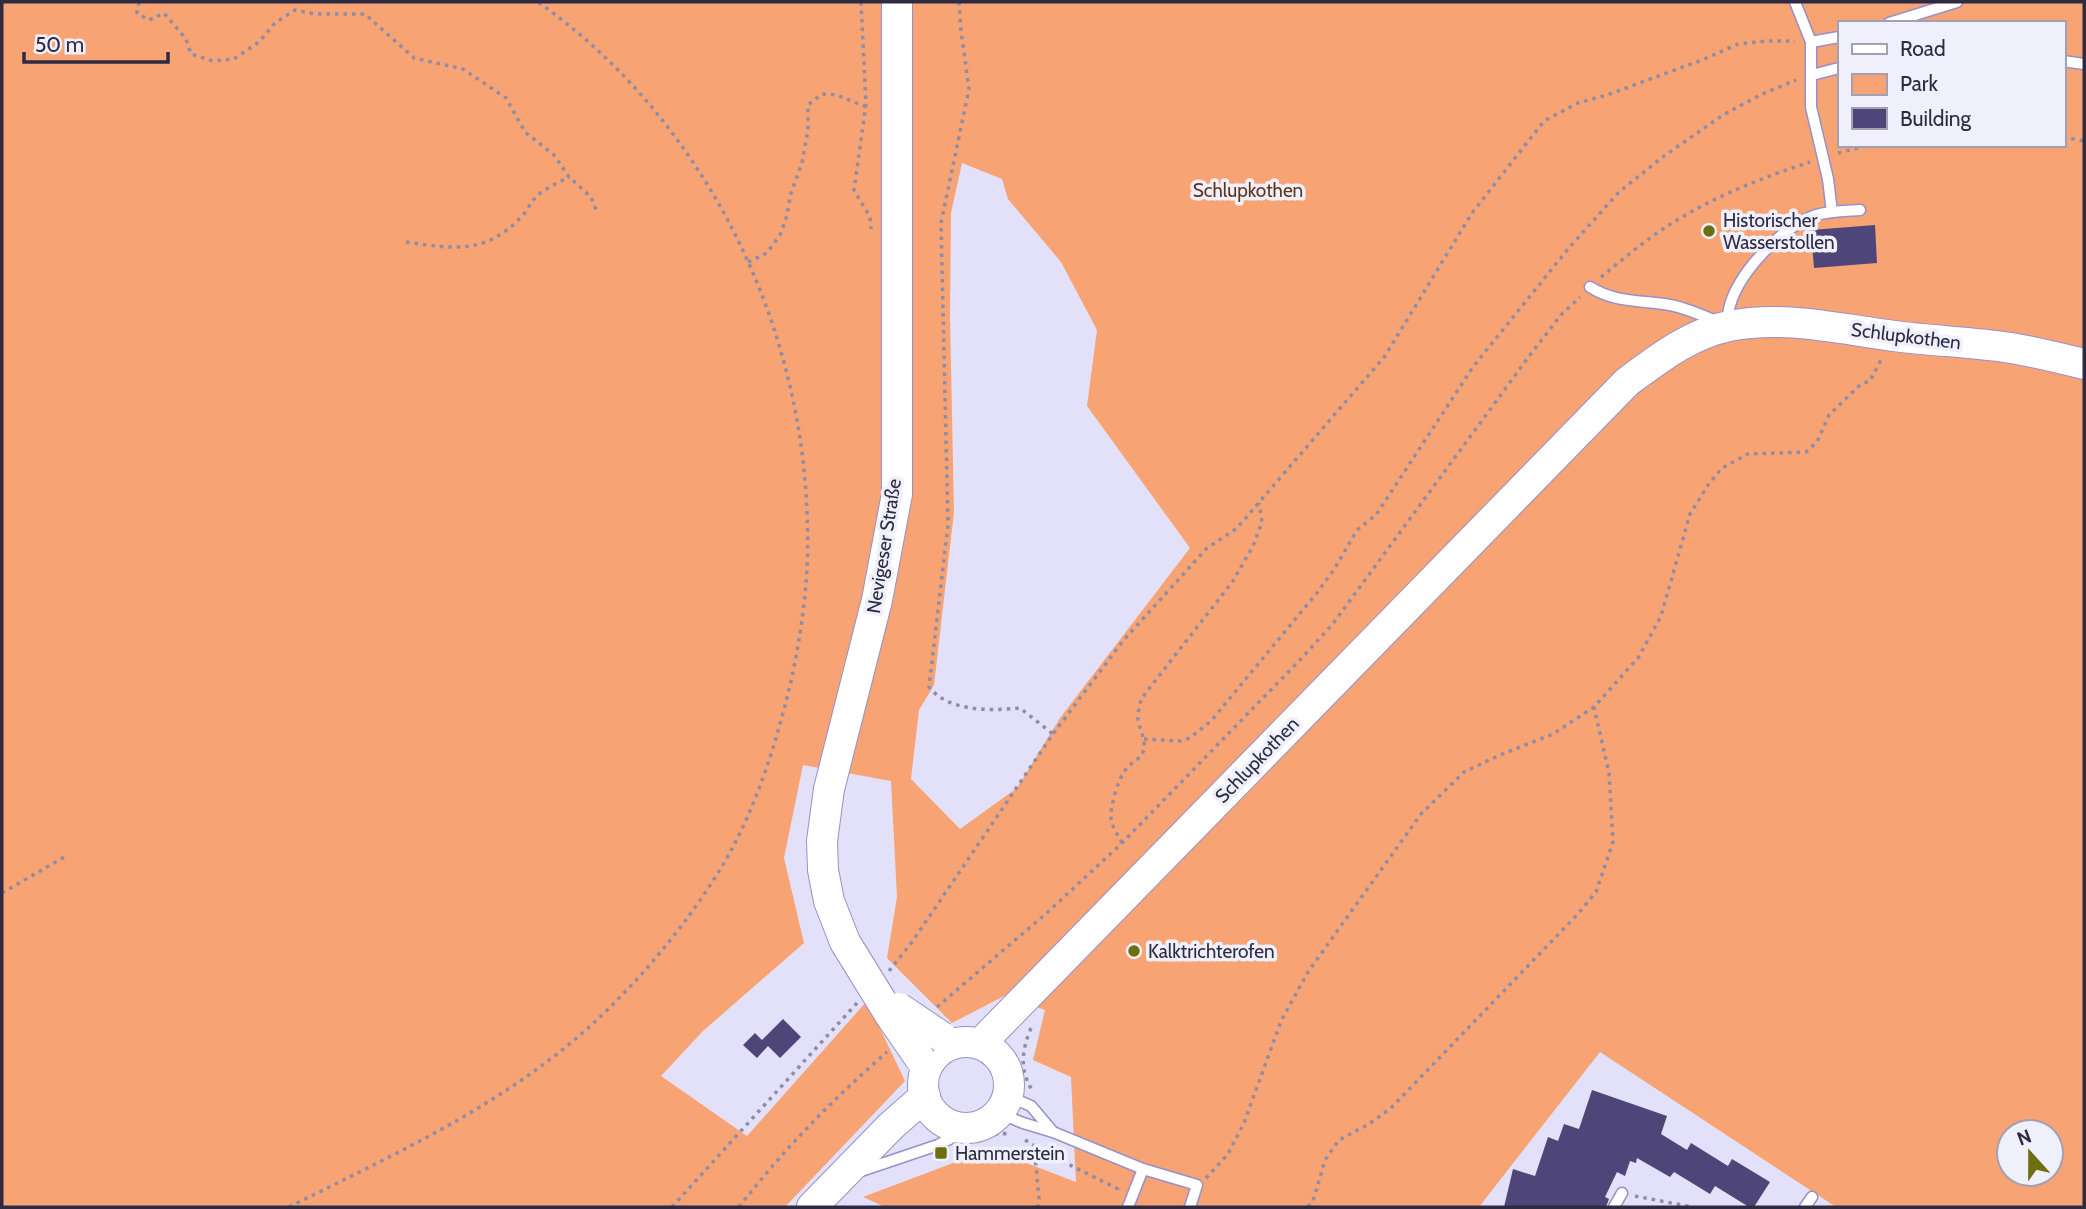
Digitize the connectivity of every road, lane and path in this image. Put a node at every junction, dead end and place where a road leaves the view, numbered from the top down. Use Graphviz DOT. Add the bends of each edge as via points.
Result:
graph roads {
  1 [pos="139,2"];
  2 [pos="538,2"];
  3 [pos="861,2"];
  4 [pos="897,2"];
  5 [pos="959,2"];
  6 [pos="1795,2"];
  7 [pos="1957,2"];
  8 [pos="1895,21"];
  9 [pos="1838,37"];
  10 [pos="1811,42"];
  11 [pos="2065,61"];
  12 [pos="2084,64"];
  13 [pos="1838,68"];
  14 [pos="1812,75"];
  15 [pos="866,107"];
  16 [pos="2065,137"];
  17 [pos="2084,141"];
  18 [pos="1861,147"];
  19 [pos="1833,154"];
  20 [pos="1821,158"];
  21 [pos="569,177"];
  22 [pos="1860,210"];
  23 [pos="597,212"];
  24 [pos="1832,212"];
  25 [pos="872,239"];
  26 [pos="406,242"];
  27 [pos="748,262"];
  28 [pos="1590,286"];
  29 [pos="1727,326"];
  30 [pos="1894,336"];
  31 [pos="2084,364"];
  32 [pos="1259,503"];
  33 [pos="1594,707"];
  34 [pos="1053,734"];
  35 [pos="1144,739"];
  36 [pos="1122,843"];
  37 [pos="66,856"];
  38 [pos="2,893"];
  39 [pos="867,994"];
  40 [pos="894,1012"];
  41 [pos="1034,1022"];
  42 [pos="962,1039"];
  43 [pos="880,1057"];
  44 [pos="929,1086"];
  45 [pos="1015,1110"];
  46 [pos="970,1128"];
  47 [pos="1053,1132"];
  48 [pos="1034,1145"];
  49 [pos="850,1169"];
  50 [pos="1143,1169"];
  51 [pos="1197,1185"];
  52 [pos="1622,1193"];
  53 [pos="1812,1197"];
  54 [pos="1115,1198"];
  55 [pos="289,1207"];
  56 [pos="672,1207"];
  57 [pos="739,1207"];
  58 [pos="812,1207"];
  59 [pos="1038,1207"];
  60 [pos="1128,1207"];
  61 [pos="1189,1207"];
  62 [pos="1308,1207"];
  63 [pos="1614,1207"];
  64 [pos="1692,1207"];
  65 [pos="1805,1207"];
  1 -- 21 [label="path" via="137,13 149,20 164,13 186,38 191,54 213,61 234,58 295,10 365,13 414,58 463,69 506,98 525,132 554,155"];
  2 -- 27 [label="path" via="599,52 667,126 705,178"];
  3 -- 15 [label="path"];
  4 -- 39 [label="main road, Nevigeser Straße" via="897,494 877,600 829,789 822,841 829,901"];
  5 -- 34 [label="path" via="969,89 941,223 948,525 929,687 938,698 974,709 1020,708"];
  6 -- 10 [label="lane"];
  7 -- 8 [label="lane"];
  9 -- 10 [label="lane"];
  10 -- 14 [label="lane"];
  10 -- 32 [label="path" via="1738,44 1578,103 1544,121 1472,213 1385,356"];
  11 -- 12 [label="lane"];
  13 -- 14 [label="lane"];
  14 -- 24 [label="lane, bridge" via="1811,107"];
  14 -- 35 [label="path" via="1723,115 1619,192 1473,367 1376,515 1357,530 1316,594 1211,721 1180,741"];
  15 -- 25 [label="path" via="854,190 870,217"];
  15 -- 27 [label="path" via="822,94 808,105 802,163 780,235 767,253"];
  16 -- 17 [label="path"];
  18 -- 19 [label="path"];
  20 -- 28 [label="path" via="1703,205 1667,226"];
  21 -- 23 [label="path" via="591,197"];
  21 -- 26 [label="path" via="536,197 500,236 480,245"];
  22 -- 24 [label="lane"];
  24 -- 29 [label="lane" via="1801,222 1762,255 1735,292"];
  27 -- 55 [label="path" via="777,336 801,445 806,575 804,614 783,718 732,848 671,938 585,1033 479,1109"];
  28 -- 29 [label="lane" via="1617,299 1689,309"];
  28 -- 36 [label="path" via="1530,355 1332,625"];
  29 -- 30 [label="main road, Schlupkothen" via="1764,321 1814,323"];
  29 -- 42 [label="main road, Schlupkothen" via="1668,351 1627,382 1043,982 1008,1040"];
  30 -- 31 [label="main road, Schlupkothen" via="2010,348"];
  30 -- 33 [label="path" via="1870,381 1829,415 1817,442 1805,452 1748,454 1722,468 1708,485 1690,514 1661,616 1638,658"];
  32 -- 34 [label="path" via="1237,528 1206,549 1132,631"];
  32 -- 35 [label="path" via="1262,522 1233,581 1141,699 1137,718"];
  33 -- 51 [label="path" via="1553,734 1464,772 1421,814 1308,972 1281,1021 1228,1154"];
  33 -- 62 [label="path" via="1609,773 1613,842 1596,892 1391,1108 1339,1140 1325,1160"];
  34 -- 39 [label="path" via="912,942"];
  35 -- 36 [label="path" via="1143,752 1122,775 1115,794 1111,816"];
  36 -- 42 [label="path" via="1049,911"];
  37 -- 38 [label="path"];
  39 -- 40 [label="main road, Nevigeser Straße"];
  39 -- 56 [label="path"];
  40 -- 42 [label="main road, Nevigeser Straße, bridge"];
  40 -- 44 [label="main road, Nevigeser Straße, bridge"];
  41 -- 45 [label="path" via="1022,1061 1036,1098"];
  42 -- 44 [label="main road" via="934,1057"];
  42 -- 45 [label="main road" via="1007,1070"];
  43 -- 57 [label="path" via="794,1141"];
  44 -- 46 [label="main road" via="955,1126"];
  44 -- 49 [label="main road"];
  45 -- 46 [label="main road"];
  45 -- 47 [label="lane"];
  45 -- 47 [label="lane"];
  45 -- 48 [label="path" via="1016,1136"];
  46 -- 49 [label="lane" via="938,1145"];
  47 -- 50 [label="lane"];
  48 -- 54 [label="path" via="1118,1189"];
  48 -- 59 [label="path"];
  49 -- 58 [label="main road"];
  50 -- 51 [label="lane"];
  50 -- 60 [label="lane"];
  51 -- 61 [label="lane"];
  52 -- 63 [label="lane"];
  52 -- 64 [label="path"];
  53 -- 65 [label="lane"];
}
